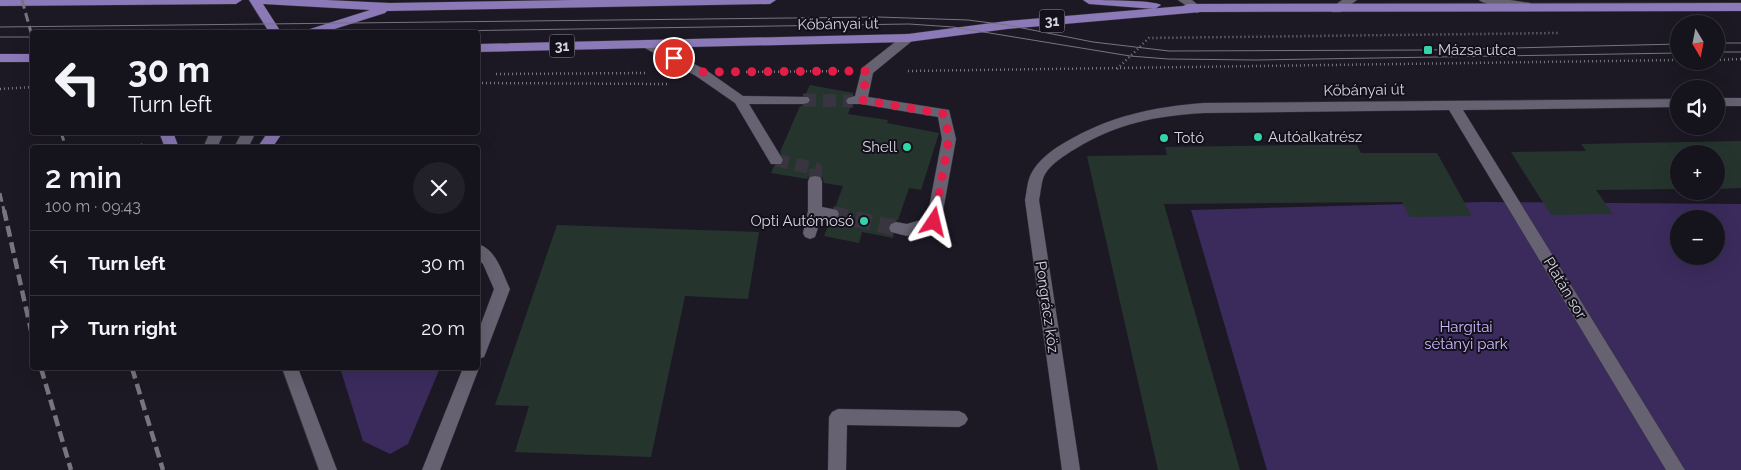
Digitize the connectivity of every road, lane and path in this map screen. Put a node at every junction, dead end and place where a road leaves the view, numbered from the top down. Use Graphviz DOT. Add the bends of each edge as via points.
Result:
graph roads {
  1 [pos="236,0"];
  2 [pos="256,0"];
  3 [pos="770,0"];
  4 [pos="1089,0"];
  5 [pos="1184,0"];
  6 [pos="1351,0"];
  7 [pos="1485,0"];
  8 [pos="45,1"];
  9 [pos="0,2"];
  10 [pos="1716,4"];
  11 [pos="390,7"];
  12 [pos="1741,7"];
  13 [pos="1538,8"];
  14 [pos="1197,9"];
  15 [pos="1336,9"];
  16 [pos="275,30"];
  17 [pos="320,30"];
  18 [pos="1560,33"];
  19 [pos="908,38"];
  20 [pos="647,44"];
  21 [pos="480,48"];
  22 [pos="0,58"];
  23 [pos="30,58"];
  24 [pos="1741,59"];
  25 [pos="1670,60"];
  26 [pos="1725,60"];
  27 [pos="1116,69"];
  28 [pos="867,71"];
  29 [pos="702,72"];
  30 [pos="653,73"];
  31 [pos="487,74"];
  32 [pos="480,83"];
  33 [pos="30,87"];
  34 [pos="0,89"];
  35 [pos="740,100"];
  36 [pos="803,100"];
  37 [pos="1725,102"];
  38 [pos="1741,102"];
  39 [pos="1670,103"];
  40 [pos="1454,105"];
  41 [pos="1059,153"];
  42 [pos="776,160"];
  43 [pos="815,181"];
  44 [pos="815,211"];
  45 [pos="832,214"];
  46 [pos="896,228"];
  47 [pos="810,233"];
  48 [pos="480,252"];
  49 [pos="480,347"];
  50 [pos="291,370"];
  51 [pos="470,370"];
  52 [pos="959,419"];
  53 [pos="328,470"];
  54 [pos="431,470"];
  55 [pos="837,470"];
  56 [pos="1071,470"];
  57 [pos="1676,470"];
  1 -- 8 [label="main road"];
  2 -- 11 [label="main road"];
  2 -- 16 [label="main road"];
  3 -- 11 [label="main road"];
  4 -- 14 [label="main road, Kőbányai út / 31"];
  5 -- 14 [label="street"];
  6 -- 15 [label="street"];
  7 -- 13 [label="street"];
  8 -- 9 [label="main road"];
  10 -- 12 [label="main road, Kőbányai út / 31"];
  10 -- 13 [label="main road, Kőbányai út / 31"];
  11 -- 17 [label="main road"];
  13 -- 15 [label="main road, Kőbányai út / 31"];
  14 -- 15 [label="main road, Kőbányai út / 31"];
  14 -- 19 [label="main road, Kőbányai út / 31" via="1007,25"];
  18 -- 27 [label="path" via="1149,38"];
  19 -- 20 [label="main road, Kőbányai út / 31"];
  19 -- 28 [label="street"];
  20 -- 21 [label="main road, Kőbányai út / 31"];
  20 -- 29 [label="street"];
  22 -- 23 [label="main road"];
  24 -- 26 [label="path"];
  25 -- 27 [label="path"];
  27 -- 28 [label="path"];
  28 -- 29 [label="path"];
  28 -- 46 [label="street" via="857,100 944,114 949,138 934,222 907,230"];
  29 -- 32 [label="path" via="672,84"];
  29 -- 35 [label="street"];
  30 -- 31 [label="path"];
  33 -- 34 [label="path"];
  35 -- 36 [label="street"];
  35 -- 42 [label="street"];
  37 -- 38 [label="street"];
  39 -- 40 [label="street, Kőbányai út"];
  40 -- 41 [label="street, Kőbányai út" via="1204,108 1154,112 1112,122"];
  40 -- 57 [label="street, Platán sor"];
  41 -- 56 [label="street, Pongrácz köz" via="1039,172 1032,200"];
  43 -- 44 [label="street"];
  44 -- 45 [label="street"];
  44 -- 47 [label="street"];
  48 -- 49 [label="street" via="489,260 502,289"];
  50 -- 53 [label="street"];
  51 -- 54 [label="street"];
  52 -- 55 [label="street" via="838,417"];
}
